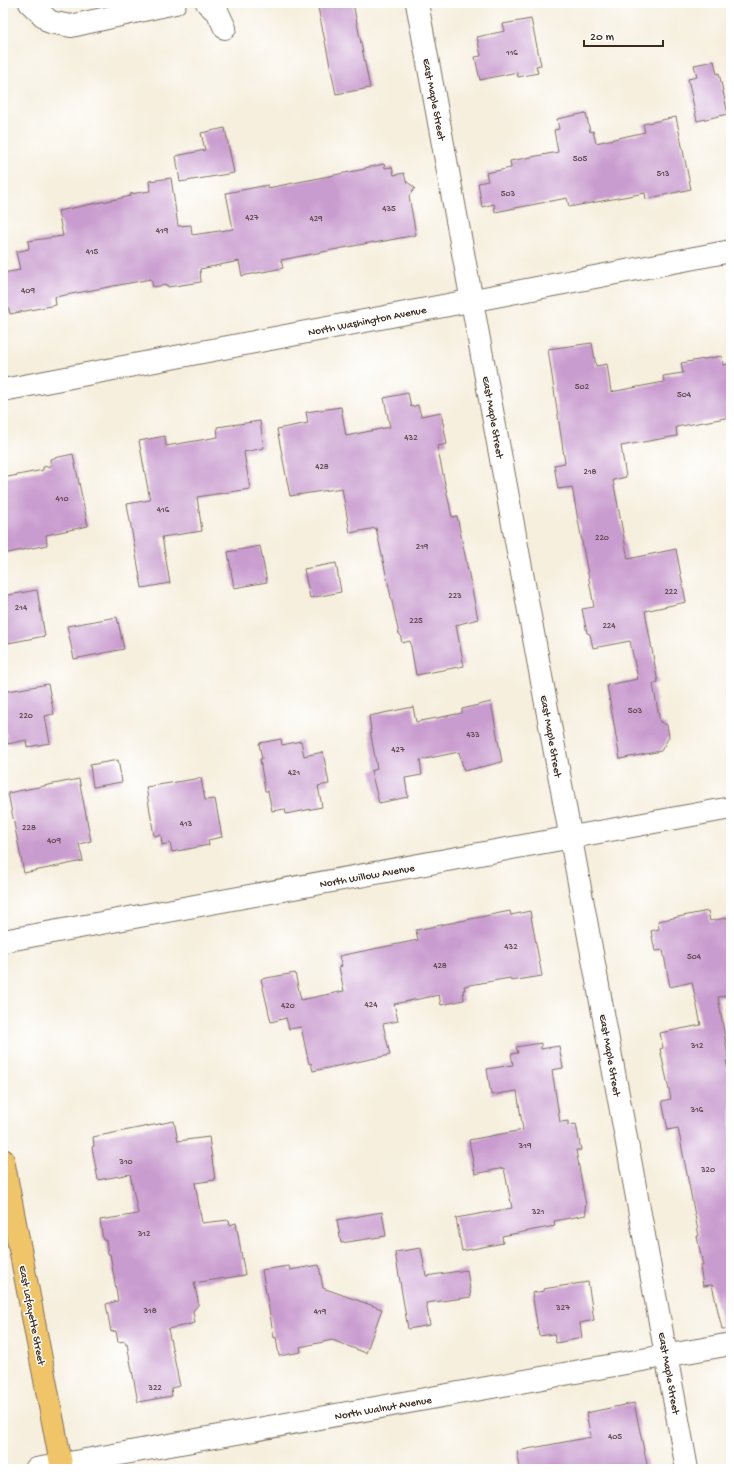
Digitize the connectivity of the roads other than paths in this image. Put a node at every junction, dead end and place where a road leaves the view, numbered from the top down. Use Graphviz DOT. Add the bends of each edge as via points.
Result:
graph roads {
  1 [pos="30,3"];
  2 [pos="175,3"];
  3 [pos="208,3"];
  4 [pos="417,3"];
  5 [pos="225,28"];
  6 [pos="731,251"];
  7 [pos="472,300"];
  8 [pos="3,390"];
  9 [pos="731,808"];
  10 [pos="571,837"];
  11 [pos="3,941"];
  12 [pos="3,1160"];
  13 [pos="731,1344"];
  14 [pos="667,1356"];
  15 [pos="62,1467"];
  16 [pos="36,1469"];
  17 [pos="687,1469"];
  1 -- 2 [label="street" via="50,22 70,26"];
  3 -- 5 [label="street" via="218,13"];
  4 -- 7 [label="street, East Maple Street"];
  6 -- 7 [label="street, North Washington Avenue"];
  7 -- 8 [label="street, North Washington Avenue"];
  7 -- 10 [label="street, East Maple Street"];
  9 -- 10 [label="street, North Willow Avenue"];
  10 -- 11 [label="street, North Willow Avenue"];
  10 -- 14 [label="street, East Maple Street"];
  12 -- 15 [label="main road, East Lafayette Street"];
  13 -- 14 [label="street, North Walnut Avenue"];
  14 -- 15 [label="street, North Walnut Avenue"];
  14 -- 17 [label="street, East Maple Street"];
  15 -- 16 [label="street, North Walnut Avenue"];
}
